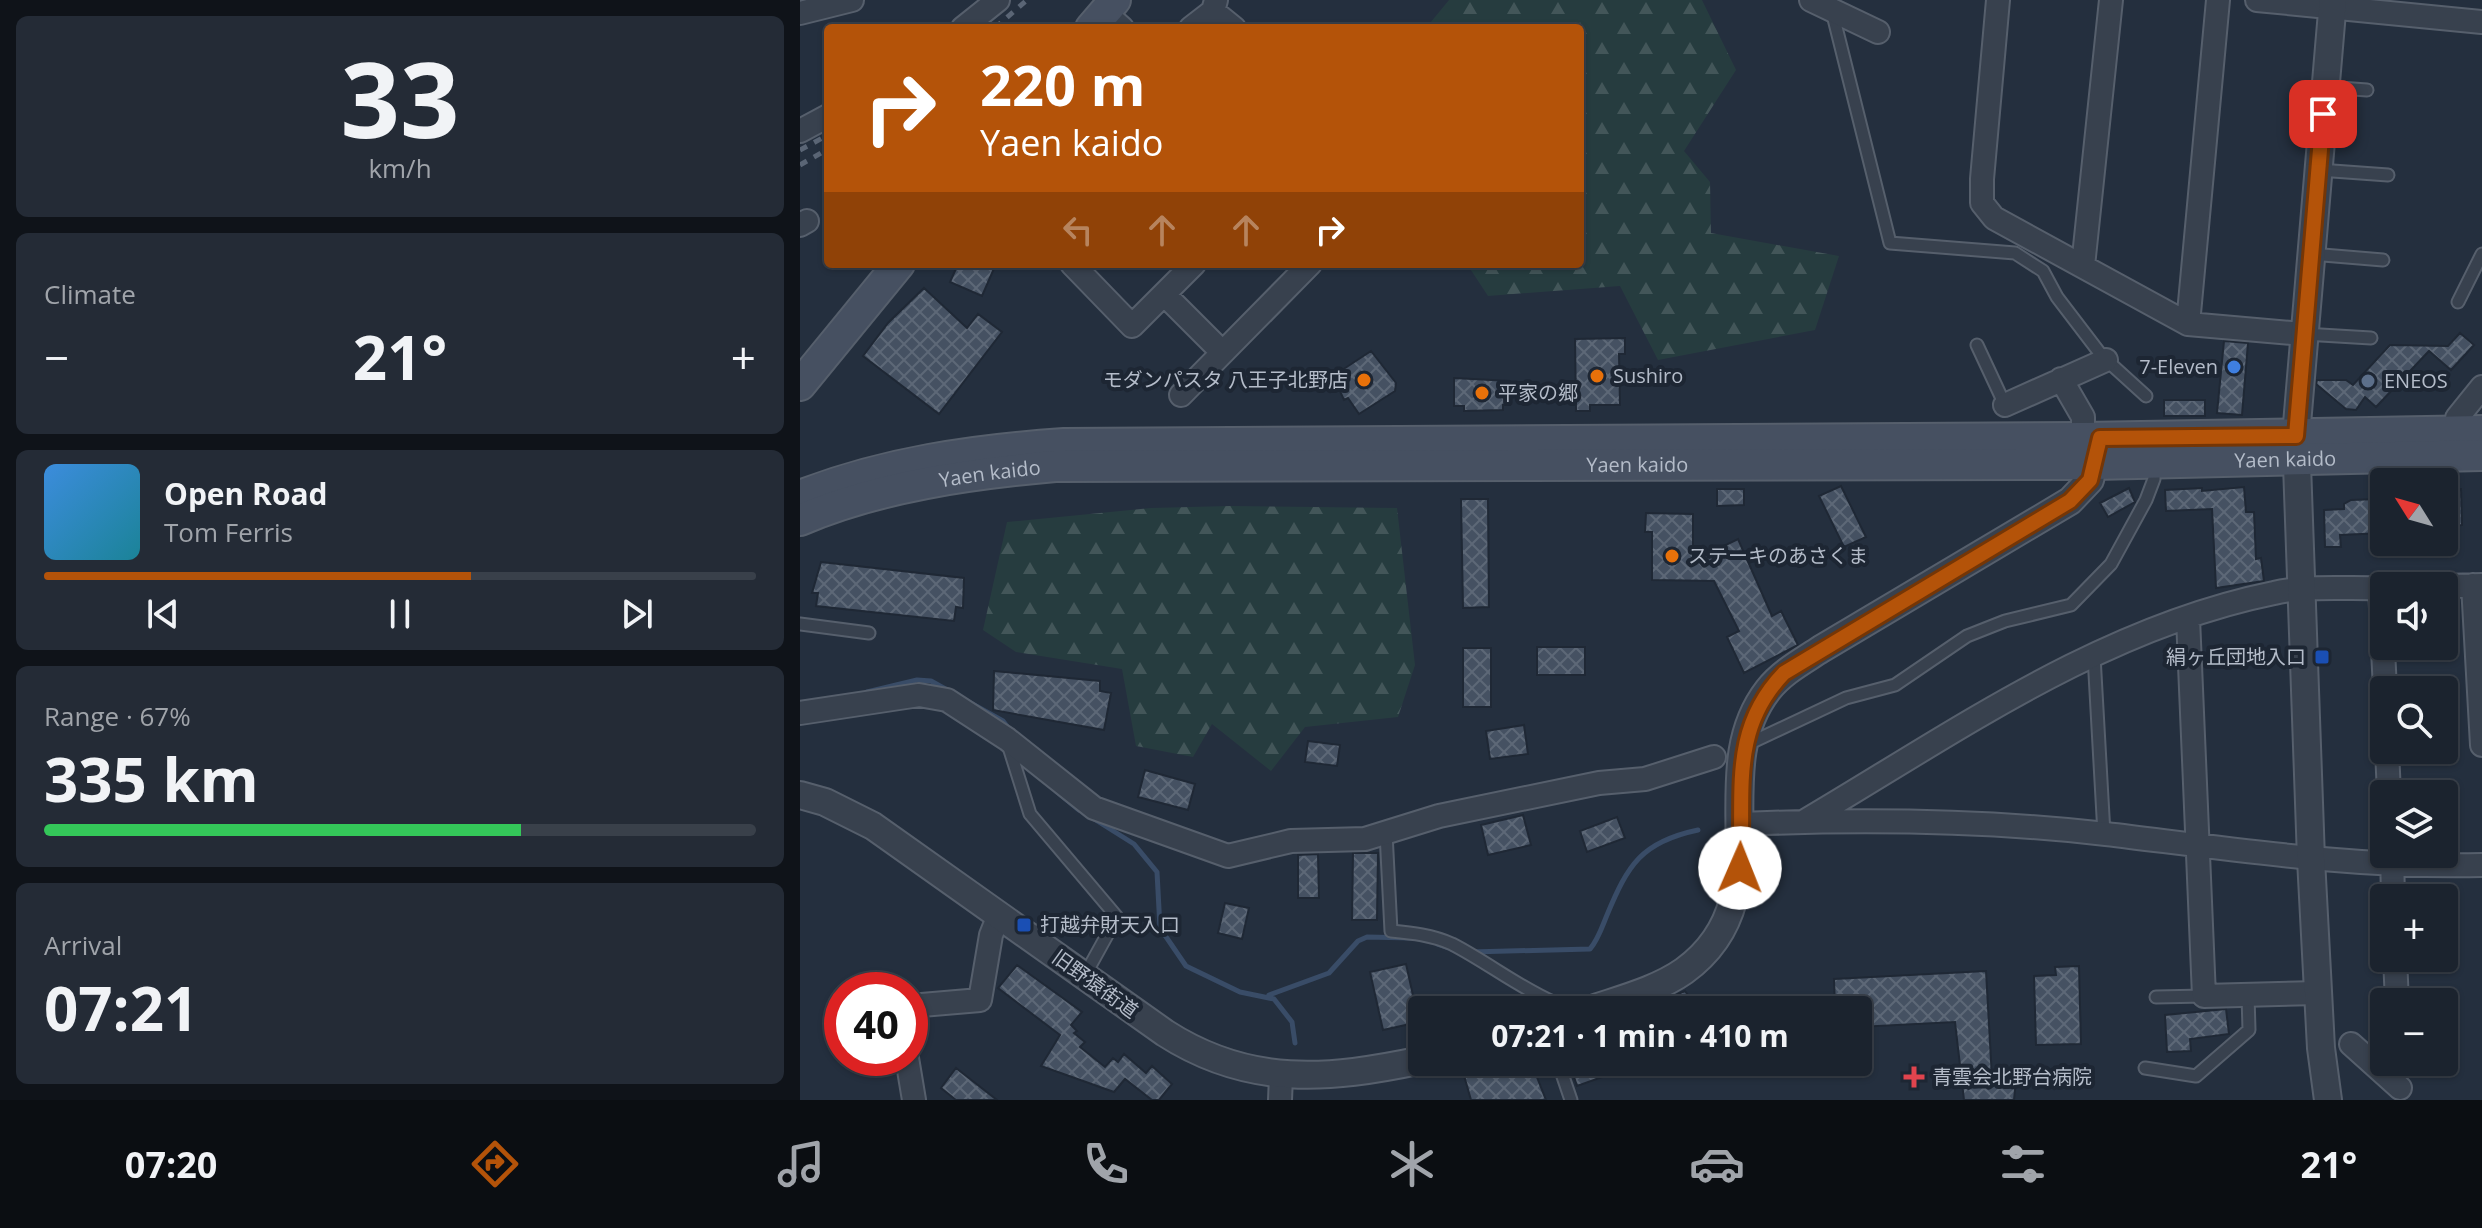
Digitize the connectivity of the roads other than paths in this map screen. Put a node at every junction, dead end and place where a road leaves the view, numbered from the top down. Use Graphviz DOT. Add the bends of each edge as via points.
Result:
graph roads {
  1 [pos="852,0"];
  2 [pos="998,0"];
  3 [pos="1811,0"];
  4 [pos="1998,0"];
  5 [pos="2111,0"];
  6 [pos="2218,0"];
  7 [pos="2257,0"];
  8 [pos="2333,4"];
  9 [pos="1214,5"];
  10 [pos="2407,8"];
  11 [pos="1832,10"];
  12 [pos="800,13"];
  13 [pos="2482,22"];
  14 [pos="968,24"];
  15 [pos="1195,24"];
  16 [pos="1231,24"];
  17 [pos="1878,32"];
  18 [pos="2325,87"];
  19 [pos="2367,90"];
  20 [pos="824,118"];
  21 [pos="800,131"];
  22 [pos="2318,170"];
  23 [pos="2388,175"];
  24 [pos="2310,254"];
  25 [pos="2482,254"];
  26 [pos="2383,260"];
  27 [pos="2083,266"];
  28 [pos="895,268"];
  29 [pos="1076,268"];
  30 [pos="1190,268"];
  31 [pos="1306,268"];
  32 [pos="1164,294"];
  33 [pos="2458,302"];
  34 [pos="2188,324"];
  35 [pos="2303,334"];
  36 [pos="2371,338"];
  37 [pos="1977,345"];
  38 [pos="1222,352"];
  39 [pos="2106,360"];
  40 [pos="804,371"];
  41 [pos="2061,379"];
  42 [pos="2482,387"];
  43 [pos="1181,395"];
  44 [pos="2146,396"];
  45 [pos="2005,405"];
  46 [pos="2469,432"];
  47 [pos="2093,447"];
  48 [pos="2296,449"];
  49 [pos="2482,455"];
  50 [pos="2154,463"];
  51 [pos="800,496"];
  52 [pos="800,520"];
  53 [pos="2477,585"];
  54 [pos="2370,588"];
  55 [pos="2301,590"];
  56 [pos="2188,618"];
  57 [pos="800,624"];
  58 [pos="869,633"];
  59 [pos="2094,656"];
  60 [pos="800,713"];
  61 [pos="1010,741"];
  62 [pos="1745,745"];
  63 [pos="2482,745"];
  64 [pos="1714,757"];
  65 [pos="800,795"];
  66 [pos="1804,822"];
  67 [pos="1741,824"];
  68 [pos="1386,833"];
  69 [pos="2104,834"];
  70 [pos="2198,847"];
  71 [pos="2311,859"];
  72 [pos="2370,859"];
  73 [pos="2458,863"];
  74 [pos="2482,865"];
  75 [pos="999,915"];
  76 [pos="1085,976"];
  77 [pos="2318,993"];
  78 [pos="2248,995"];
  79 [pos="1538,996"];
  80 [pos="1627,996"];
  81 [pos="2204,996"];
  82 [pos="2156,997"];
  83 [pos="928,1004"];
  84 [pos="2351,1044"];
  85 [pos="1408,1063"];
  86 [pos="2145,1068"];
  87 [pos="910,1076"];
  88 [pos="1563,1076"];
  89 [pos="1281,1088"];
  90 [pos="2400,1094"];
  91 [pos="914,1100"];
  92 [pos="1571,1100"];
  93 [pos="2328,1100"];
  1 -- 12 [label="street"];
  2 -- 14 [label="street"];
  3 -- 11 [label="street"];
  4 -- 27 [label="street" via="1982,203 1994,218"];
  5 -- 27 [label="street"];
  6 -- 34 [label="street"];
  7 -- 8 [label="street"];
  8 -- 10 [label="street"];
  8 -- 18 [label="street"];
  9 -- 15 [label="street"];
  9 -- 16 [label="street"];
  10 -- 13 [label="street"];
  11 -- 17 [label="street"];
  11 -- 39 [label="lane" via="1890,243 2015,253 2043,271"];
  18 -- 19 [label="lane"];
  18 -- 22 [label="street"];
  20 -- 21 [label="street"];
  22 -- 23 [label="lane"];
  22 -- 24 [label="street"];
  24 -- 26 [label="lane"];
  24 -- 35 [label="street"];
  25 -- 33 [label="lane"];
  27 -- 34 [label="street"];
  28 -- 40 [label="main road"];
  29 -- 32 [label="street" via="1132,326"];
  30 -- 32 [label="street"];
  31 -- 38 [label="street"];
  32 -- 38 [label="street"];
  34 -- 35 [label="street"];
  35 -- 36 [label="lane"];
  35 -- 48 [label="street"];
  37 -- 45 [label="lane"];
  38 -- 43 [label="street"];
  39 -- 41 [label="street"];
  39 -- 44 [label="lane"];
  41 -- 45 [label="street"];
  41 -- 47 [label="street"];
  42 -- 46 [label="street" via="2457,418"];
  46 -- 48 [label="main road, Yaen kaido"];
  47 -- 48 [label="main road, Yaen kaido"];
  47 -- 50 [label="main road, Yaen kaido"];
  47 -- 51 [label="main road, Yaen kaido" via="1064,444 943,457"];
  47 -- 52 [label="main road, Yaen kaido" via="1055,466 934,482"];
  47 -- 62 [label="street" via="2090,480 2059,509 1784,673 1753,718"];
  48 -- 49 [label="main road, Yaen kaido"];
  48 -- 50 [label="main road, Yaen kaido"];
  48 -- 55 [label="street"];
  50 -- 62 [label="lane" via="2146,500 2111,564 2071,605 1967,636 1895,685 1846,698"];
  53 -- 63 [label="street"];
  54 -- 55 [label="street"];
  55 -- 56 [label="street" via="2276,592"];
  55 -- 71 [label="street"];
  56 -- 59 [label="street"];
  56 -- 70 [label="street"];
  57 -- 58 [label="lane"];
  59 -- 66 [label="street" via="2031,685"];
  59 -- 69 [label="lane"];
  60 -- 61 [label="street" via="919,695 947,700"];
  61 -- 68 [label="street" via="1094,808 1228,856 1291,841 1365,839"];
  61 -- 76 [label="lane" via="1030,814 1117,917"];
  62 -- 67 [label="street"];
  64 -- 68 [label="street" via="1645,779 1599,783 1439,816"];
  65 -- 75 [label="street, 旧野猿街道" via="873,826"];
  66 -- 67 [label="street"];
  66 -- 69 [label="street" via="1982,824"];
  67 -- 80 [label="street" via="1736,901 1703,954 1668,981"];
  68 -- 79 [label="lane" via="1391,931 1425,934 1452,945"];
  69 -- 70 [label="street"];
  70 -- 71 [label="street"];
  70 -- 81 [label="street"];
  71 -- 72 [label="street"];
  71 -- 77 [label="street"];
  73 -- 74 [label="street"];
  75 -- 76 [label="street, 旧野猿街道"];
  75 -- 83 [label="street" via="980,1000"];
  76 -- 89 [label="street, 旧野猿街道" via="1197,1052"];
  77 -- 78 [label="street"];
  77 -- 93 [label="street"];
  78 -- 81 [label="street"];
  78 -- 86 [label="lane" via="2249,1030 2196,1076"];
  81 -- 82 [label="lane"];
  84 -- 90 [label="street"];
  85 -- 89 [label="street, 旧野猿街道"];
  87 -- 91 [label="street"];
  88 -- 92 [label="lane"];
}
